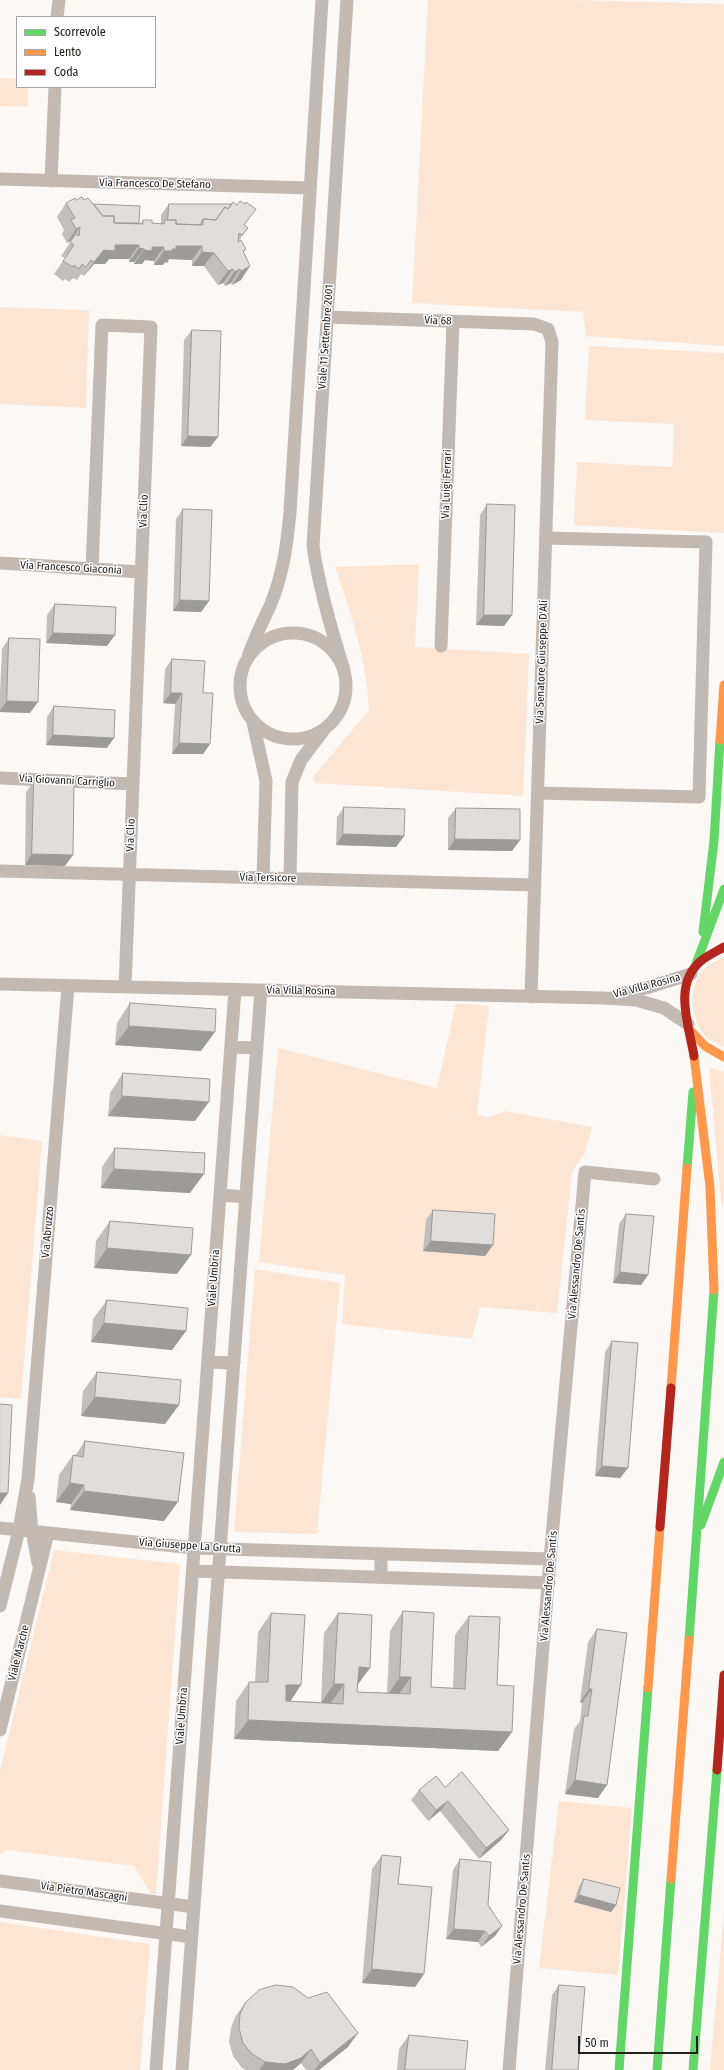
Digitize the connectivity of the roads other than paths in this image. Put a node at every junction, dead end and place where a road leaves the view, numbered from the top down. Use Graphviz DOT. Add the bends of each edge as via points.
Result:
graph roads {
  1 [pos="59,0"];
  2 [pos="322,0"];
  3 [pos="347,0"];
  4 [pos="58,16"];
  5 [pos="55,88"];
  6 [pos="0,180"];
  7 [pos="51,181"];
  8 [pos="310,188"];
  9 [pos="327,317"];
  10 [pos="453,322"];
  11 [pos="548,329"];
  12 [pos="546,538"];
  13 [pos="0,563"];
  14 [pos="92,569"];
  15 [pos="141,572"];
  16 [pos="441,646"];
  17 [pos="248,657"];
  18 [pos="344,670"];
  19 [pos="724,685"];
  20 [pos="253,722"];
  21 [pos="323,731"];
  22 [pos="0,778"];
  23 [pos="133,784"];
  24 [pos="538,793"];
  25 [pos="0,871"];
  26 [pos="130,874"];
  27 [pos="263,878"];
  28 [pos="290,879"];
  29 [pos="535,885"];
  30 [pos="724,889"];
  31 [pos="724,947"];
  32 [pos="701,954"];
  33 [pos="692,972"];
  34 [pos="0,984"];
  35 [pos="68,986"];
  36 [pos="125,987"];
  37 [pos="235,990"];
  38 [pos="261,990"];
  39 [pos="531,996"];
  40 [pos="603,998"];
  41 [pos="689,1027"];
  42 [pos="231,1047"];
  43 [pos="257,1048"];
  44 [pos="724,1057"];
  45 [pos="695,1062"];
  46 [pos="654,1179"];
  47 [pos="220,1195"];
  48 [pos="246,1197"];
  49 [pos="723,1251"];
  50 [pos="714,1296"];
  51 [pos="208,1362"];
  52 [pos="234,1363"];
  53 [pos="724,1462"];
  54 [pos="28,1479"];
  55 [pos="0,1528"];
  56 [pos="19,1530"];
  57 [pos="32,1531"];
  58 [pos="48,1533"];
  59 [pos="697,1536"];
  60 [pos="194,1548"];
  61 [pos="220,1548"];
  62 [pos="381,1554"];
  63 [pos="550,1559"];
  64 [pos="193,1571"];
  65 [pos="218,1572"];
  66 [pos="38,1576"];
  67 [pos="381,1577"];
  68 [pos="549,1583"];
  69 [pos="0,1606"];
  70 [pos="724,1675"];
  71 [pos="0,1730"];
  72 [pos="0,1881"];
  73 [pos="168,1903"];
  74 [pos="194,1907"];
  75 [pos="0,1911"];
  76 [pos="166,1934"];
  77 [pos="192,1937"];
  78 [pos="156,2070"];
  79 [pos="182,2070"];
  80 [pos="509,2070"];
  81 [pos="619,2070"];
  82 [pos="657,2070"];
  83 [pos="693,2070"];
  1 -- 4 [label="street"];
  2 -- 8 [label="street"];
  3 -- 9 [label="street, Viale 11 Settembre 2001"];
  5 -- 7 [label="street"];
  6 -- 7 [label="street, Via Francesco De Stefano"];
  7 -- 8 [label="street, Via Francesco De Stefano"];
  8 -- 17 [label="street" via="286,550 270,606 255,635"];
  9 -- 10 [label="street, Via 68"];
  9 -- 18 [label="street, Viale 11 Settembre 2001" via="313,546 324,603"];
  10 -- 11 [label="street, Via 68" via="534,324"];
  10 -- 16 [label="street, Via Luigi Ferrari"];
  11 -- 12 [label="street, Via Senatore Giuseppe D'Alí" via="552,342"];
  12 -- 24 [label="street, Via Senatore Giuseppe D'Alí"];
  12 -- 24 [label="street" via="706,542 699,797"];
  13 -- 14 [label="street, Via Francesco Giaconia"];
  14 -- 15 [label="street, Via Francesco Giaconia"];
  14 -- 15 [label="street, Via Clio" via="102,325 151,327"];
  15 -- 23 [label="street, Via Clio"];
  17 -- 18 [label="street" via="259,644 274,636 291,632 308,634 336,654"];
  17 -- 20 [label="street" via="241,673 239,690 243,707"];
  18 -- 21 [label="street" via="347,687 344,704 336,719"];
  19 -- 32 [label="street" via="714,841"];
  20 -- 21 [label="street" via="268,734 286,740 305,739"];
  20 -- 27 [label="street" via="266,781"];
  21 -- 28 [label="street" via="301,760 292,782"];
  22 -- 23 [label="street, Via Giovanni Carriglio"];
  23 -- 26 [label="street, Via Clio"];
  24 -- 29 [label="street, Via Senatore Giuseppe D'Alí"];
  25 -- 26 [label="street, Via Tersicore"];
  26 -- 27 [label="street, Via Tersicore"];
  26 -- 36 [label="street, Via Clio"];
  27 -- 28 [label="street, Via Tersicore"];
  28 -- 29 [label="street, Via Tersicore"];
  29 -- 39 [label="street, Via Senatore Giuseppe D'Alí"];
  30 -- 32 [label="street"];
  31 -- 33 [label="street" via="702,960"];
  32 -- 33 [label="street"];
  33 -- 40 [label="street, Via Villa Rosina" via="646,988"];
  33 -- 41 [label="street" via="684,996"];
  34 -- 35 [label="street, Via Villa Rosina"];
  35 -- 36 [label="street, Via Villa Rosina"];
  35 -- 54 [label="street, Via Abruzzo"];
  36 -- 37 [label="street, Via Villa Rosina"];
  37 -- 38 [label="street, Via Villa Rosina"];
  37 -- 42 [label="street, Viale Umbria"];
  38 -- 39 [label="street, Via Villa Rosina"];
  38 -- 43 [label="street"];
  39 -- 40 [label="street, Via Villa Rosina"];
  40 -- 41 [label="street, Via Villa Rosina" via="636,1000 664,1008"];
  41 -- 44 [label="street" via="701,1044 716,1055"];
  41 -- 45 [label="street"];
  42 -- 43 [label="street"];
  42 -- 47 [label="street, Viale Umbria"];
  43 -- 48 [label="street"];
  45 -- 50 [label="street" via="710,1187"];
  45 -- 81 [label="street"];
  46 -- 63 [label="street, Via Alessandro De Santis" via="585,1172"];
  47 -- 48 [label="street"];
  47 -- 51 [label="street, Viale Umbria"];
  48 -- 52 [label="street"];
  49 -- 50 [label="street"];
  50 -- 59 [label="street"];
  51 -- 52 [label="street"];
  51 -- 60 [label="street, Viale Umbria"];
  52 -- 61 [label="street"];
  53 -- 59 [label="street"];
  54 -- 56 [label="street, Via Abruzzo"];
  54 -- 57 [label="street, Via Abruzzo"];
  55 -- 56 [label="street, Via Giuseppe La Grutta"];
  56 -- 57 [label="street, Via Giuseppe La Grutta"];
  56 -- 69 [label="street"];
  57 -- 58 [label="street, Via Giuseppe La Grutta"];
  57 -- 66 [label="street, Viale Marche" via="38,1556"];
  58 -- 60 [label="street, Via Giuseppe La Grutta"];
  58 -- 66 [label="street, Viale Marche"];
  59 -- 82 [label="street"];
  60 -- 61 [label="street, Via Giuseppe La Grutta"];
  60 -- 64 [label="street, Viale Umbria"];
  61 -- 62 [label="street, Via Giuseppe La Grutta"];
  61 -- 65 [label="street"];
  62 -- 63 [label="street, Via Giuseppe La Grutta"];
  62 -- 67 [label="street"];
  63 -- 68 [label="street, Via Alessandro De Santis"];
  64 -- 65 [label="street"];
  64 -- 73 [label="street, Viale Umbria"];
  65 -- 67 [label="street"];
  65 -- 74 [label="street"];
  66 -- 71 [label="street, Viale Marche"];
  67 -- 68 [label="street"];
  68 -- 80 [label="street, Via Alessandro De Santis"];
  70 -- 83 [label="street"];
  72 -- 73 [label="street, Via Pietro Mascagni"];
  73 -- 74 [label="street, Via Pietro Mascagni"];
  73 -- 76 [label="street, Viale Umbria"];
  74 -- 77 [label="street"];
  75 -- 76 [label="street"];
  76 -- 77 [label="street"];
  76 -- 78 [label="street, Viale Umbria"];
  77 -- 79 [label="street"];
}
